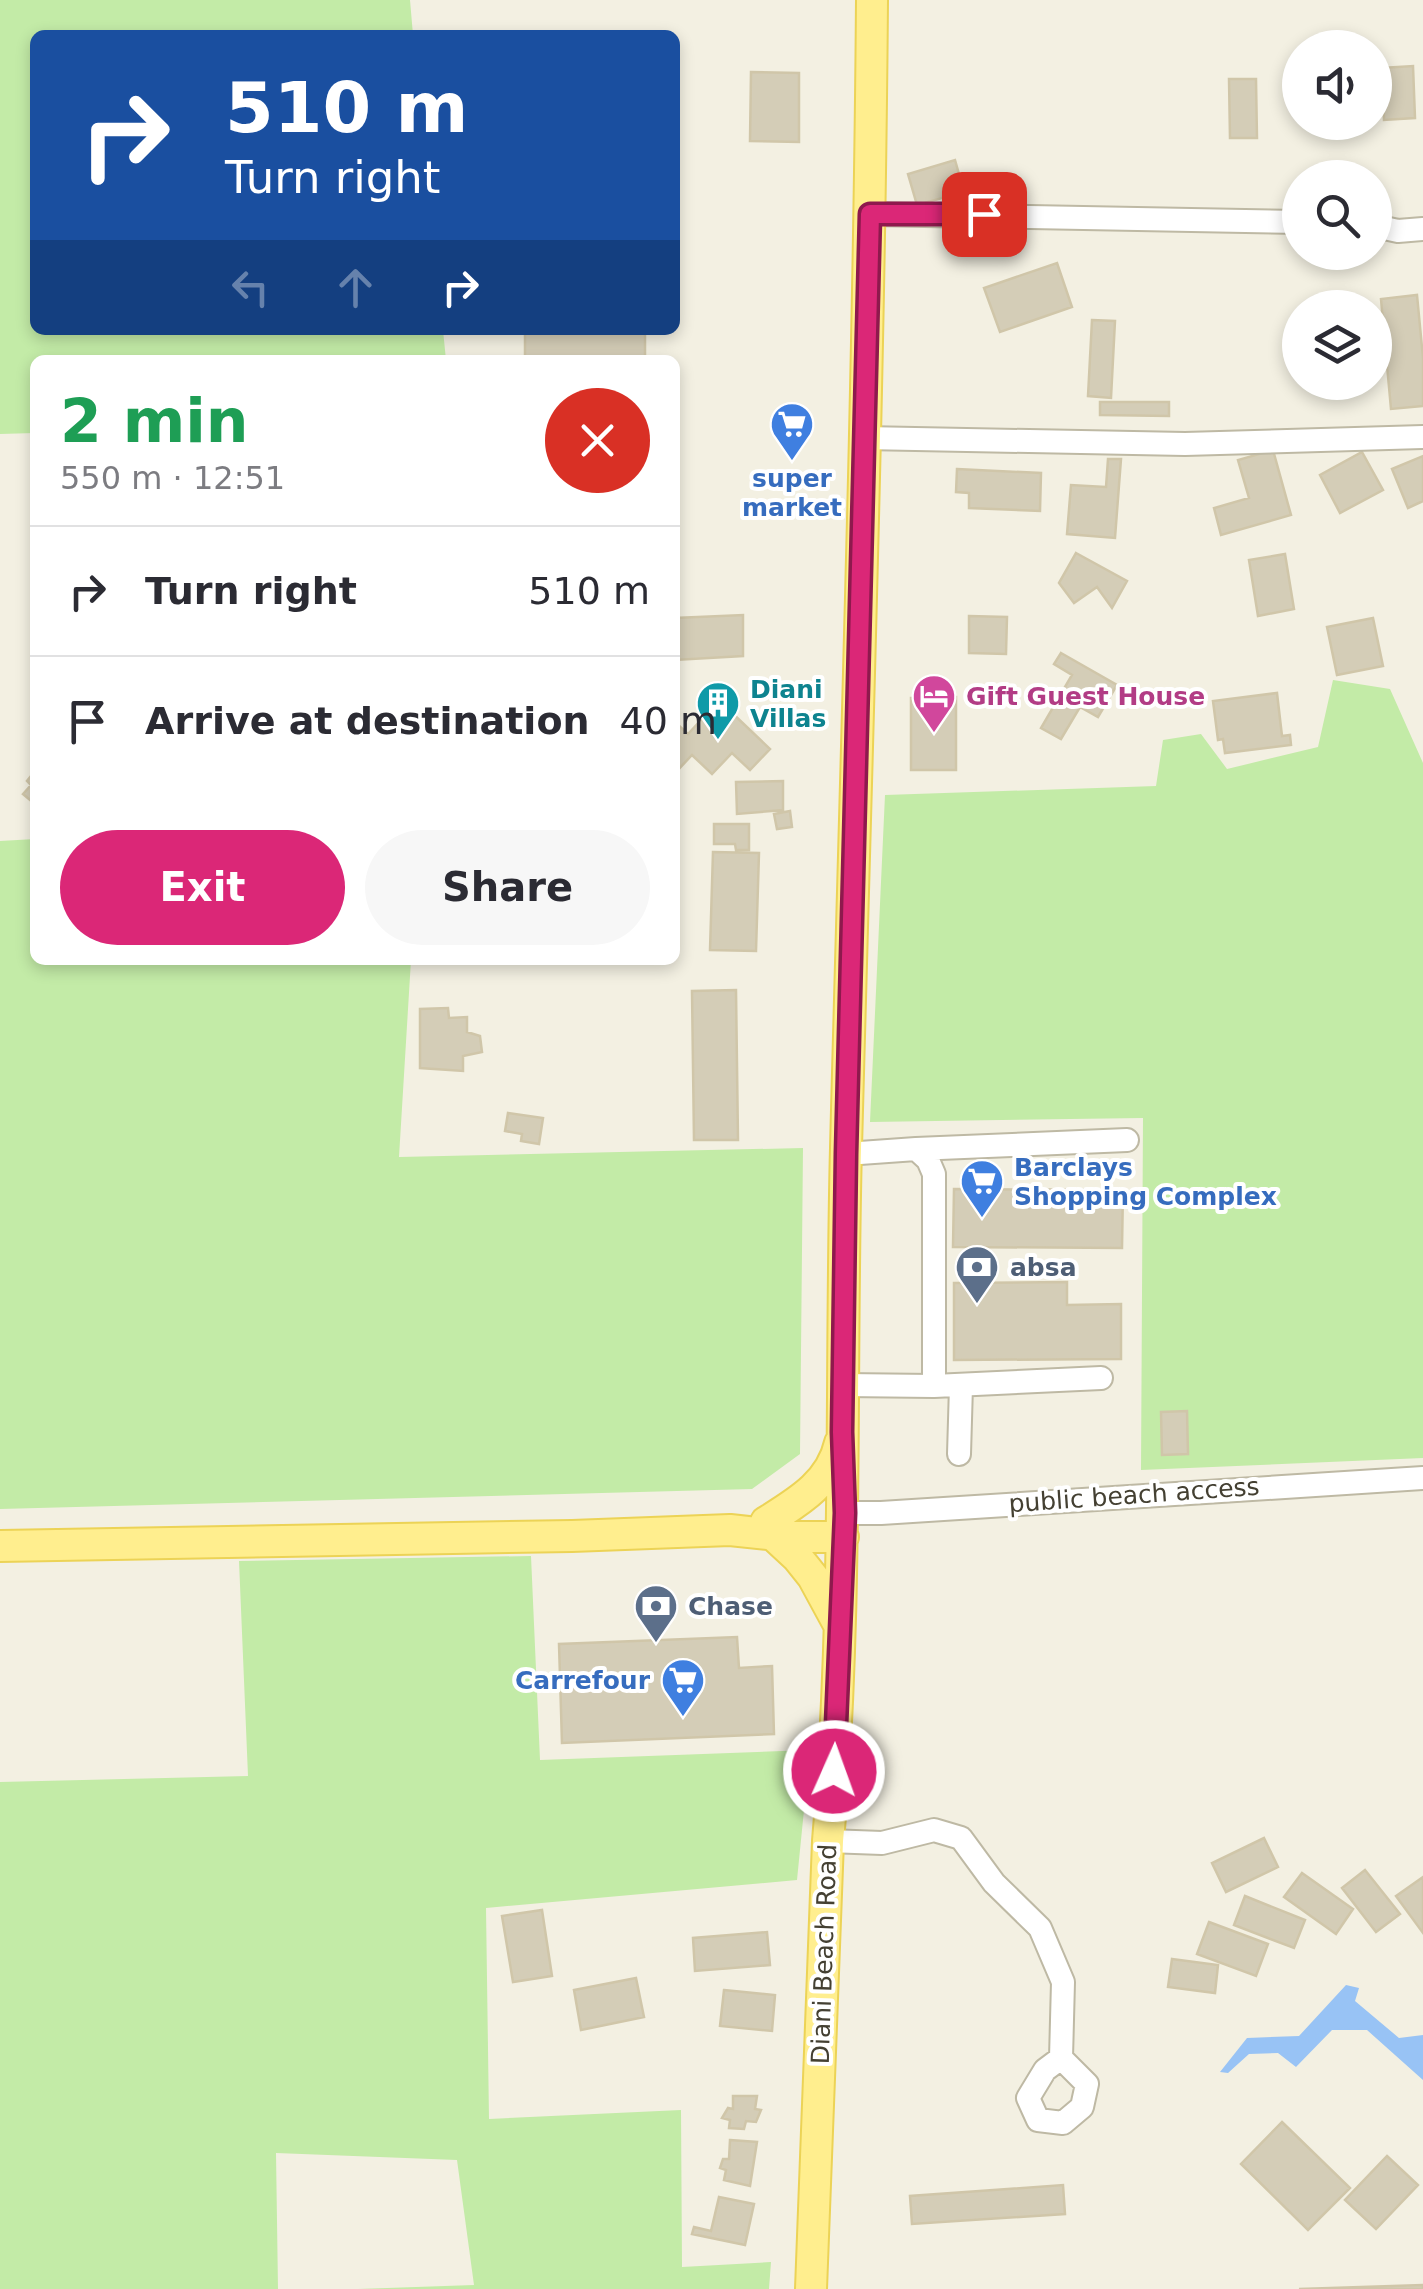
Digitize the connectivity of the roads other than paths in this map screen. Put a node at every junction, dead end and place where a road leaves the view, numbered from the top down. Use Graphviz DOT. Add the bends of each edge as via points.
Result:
graph roads {
  1 [pos="872,0"];
  2 [pos="870,214"];
  3 [pos="1282,222"];
  4 [pos="1423,229"];
  5 [pos="1392,230"];
  6 [pos="1423,437"];
  7 [pos="864,438"];
  8 [pos="1127,1140"];
  9 [pos="916,1149"];
  10 [pos="846,1154"];
  11 [pos="1101,1378"];
  12 [pos="844,1384"];
  13 [pos="934,1386"];
  14 [pos="961,1386"];
  15 [pos="842,1432"];
  16 [pos="959,1454"];
  17 [pos="1423,1478"];
  18 [pos="844,1525"];
  19 [pos="768,1527"];
  20 [pos="0,1546"];
  21 [pos="838,1623"];
  22 [pos="828,1842"];
  23 [pos="1061,2058"];
  24 [pos="812,2289"];
  1 -- 2 [label="main road, Diani Beach Road"];
  2 -- 3 [label="street"];
  2 -- 7 [label="main road, Diani Beach Road"];
  4 -- 5 [label="street"];
  6 -- 7 [label="street" via="1185,444"];
  7 -- 10 [label="main road, Diani Beach Road"];
  8 -- 9 [label="street"];
  9 -- 10 [label="street"];
  9 -- 13 [label="street" via="934,1174"];
  10 -- 12 [label="main road, Diani Beach Road"];
  11 -- 14 [label="street"];
  12 -- 13 [label="street"];
  12 -- 15 [label="main road, Diani Beach Road"];
  13 -- 14 [label="street"];
  14 -- 16 [label="street"];
  15 -- 18 [label="main road, Diani Beach Road"];
  15 -- 19 [label="main road" via="836,1458 814,1490"];
  17 -- 18 [label="street, public beach access" via="881,1513"];
  18 -- 19 [label="main road"];
  18 -- 21 [label="main road, Diani Beach Road"];
  19 -- 20 [label="main road"];
  19 -- 21 [label="main road" via="797,1556"];
  21 -- 22 [label="main road, Diani Beach Road"];
  22 -- 23 [label="street" via="882,1844 934,1830 961,1838 1040,1928 1063,1982"];
  22 -- 24 [label="main road, Diani Beach Road"];
}
